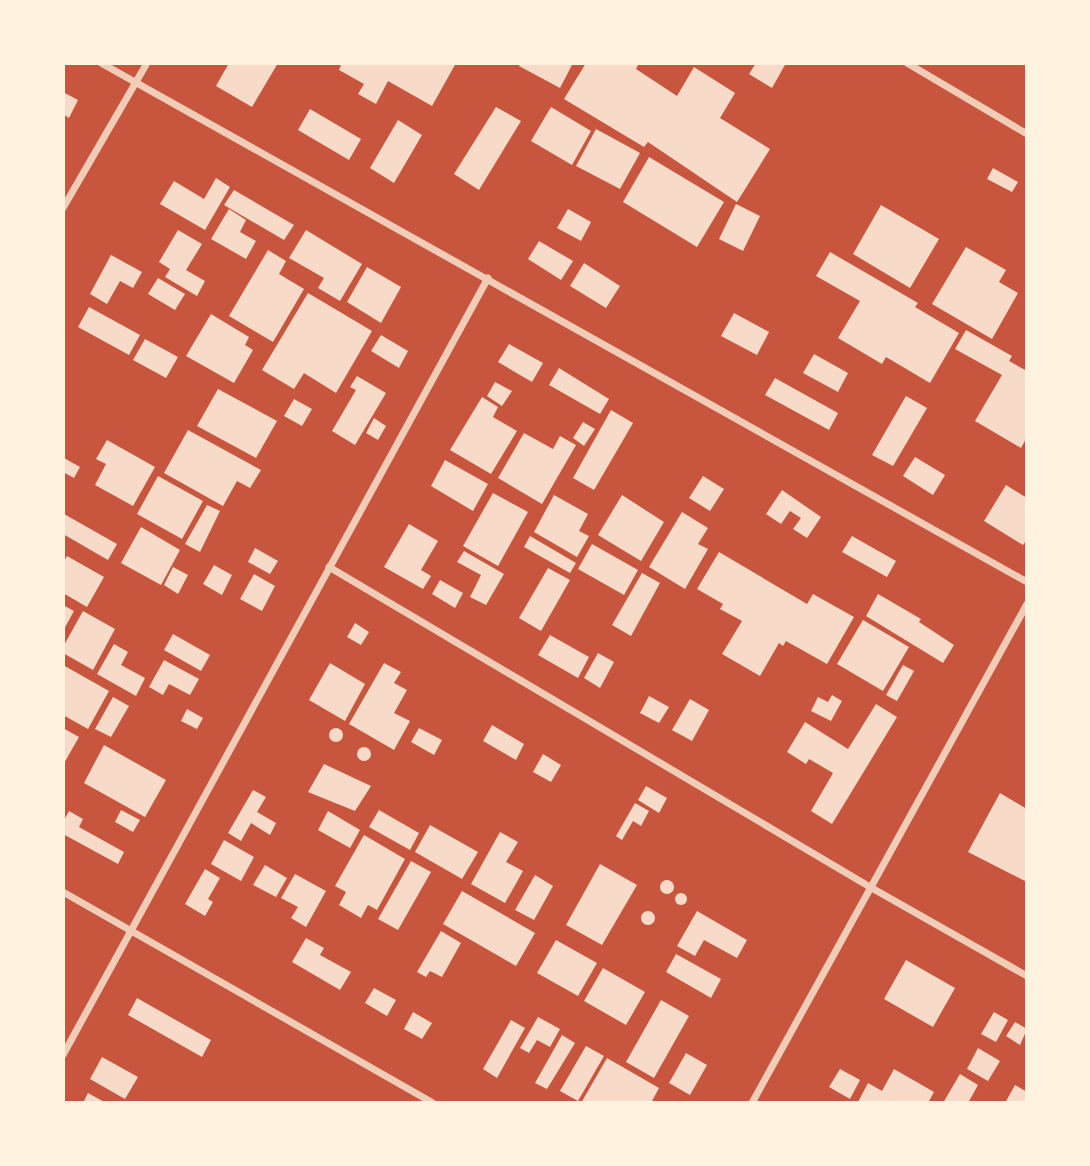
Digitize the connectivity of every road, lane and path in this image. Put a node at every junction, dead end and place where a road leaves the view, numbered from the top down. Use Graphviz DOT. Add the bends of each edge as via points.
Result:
graph roads {
  1 [pos="101,63"];
  2 [pos="147,63"];
  3 [pos="907,63"];
  4 [pos="137,81"];
  5 [pos="1027,134"];
  6 [pos="63,208"];
  7 [pos="488,278"];
  8 [pos="329,567"];
  9 [pos="1027,582"];
  10 [pos="1027,604"];
  11 [pos="870,887"];
  12 [pos="63,892"];
  13 [pos="133,932"];
  14 [pos="1027,976"];
  15 [pos="63,1055"];
  16 [pos="433,1103"];
  17 [pos="752,1103"];
  1 -- 4 [label="street"];
  2 -- 4 [label="street"];
  3 -- 5 [label="street"];
  4 -- 6 [label="street"];
  4 -- 7 [label="street"];
  7 -- 8 [label="street"];
  7 -- 9 [label="street"];
  8 -- 11 [label="street"];
  8 -- 13 [label="street"];
  10 -- 11 [label="street"];
  11 -- 14 [label="street"];
  11 -- 17 [label="street"];
  12 -- 13 [label="street"];
  13 -- 15 [label="street"];
  13 -- 16 [label="street"];
}
